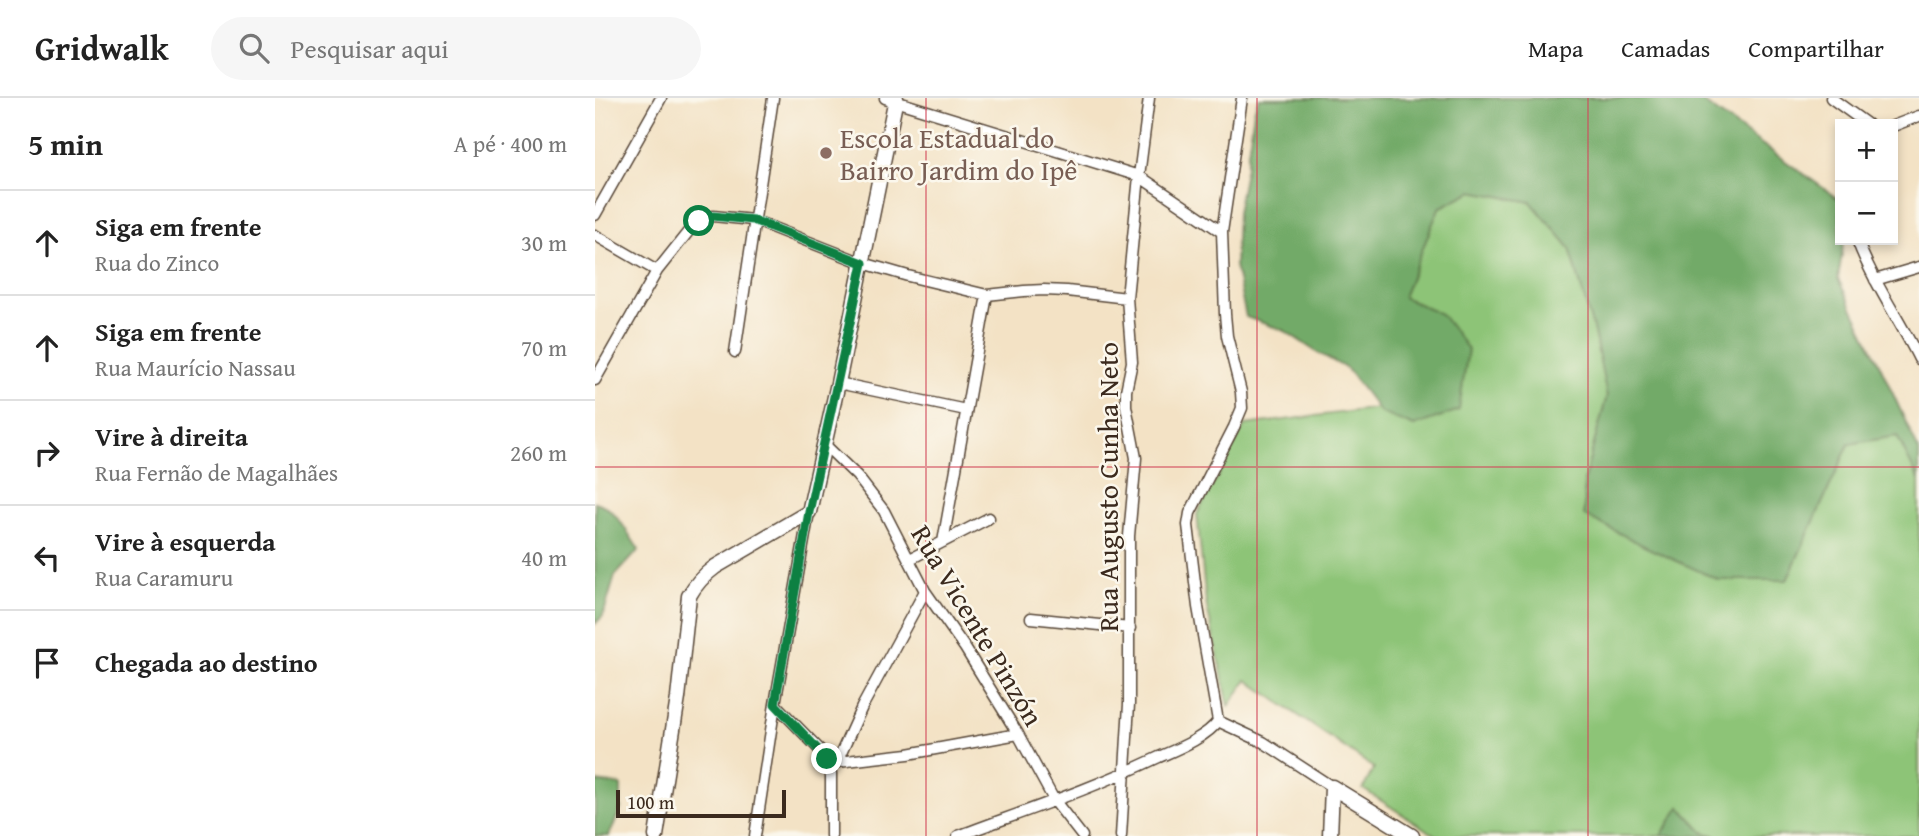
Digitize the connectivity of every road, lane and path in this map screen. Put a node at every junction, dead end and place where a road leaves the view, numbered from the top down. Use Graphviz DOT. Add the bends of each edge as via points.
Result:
graph roads {
  1 [pos="661,98"];
  2 [pos="773,98"];
  3 [pos="1149,98"];
  4 [pos="1242,98"];
  5 [pos="1831,98"];
  6 [pos="892,99"];
  7 [pos="1919,116"];
  8 [pos="1860,119"];
  9 [pos="1898,124"];
  10 [pos="1139,176"];
  11 [pos="595,215"];
  12 [pos="753,220"];
  13 [pos="1221,232"];
  14 [pos="595,235"];
  15 [pos="1859,245"];
  16 [pos="863,263"];
  17 [pos="1919,267"];
  18 [pos="657,271"];
  19 [pos="1875,280"];
  20 [pos="987,295"];
  21 [pos="1128,298"];
  22 [pos="735,352"];
  23 [pos="1919,359"];
  24 [pos="595,380"];
  25 [pos="838,383"];
  26 [pos="966,410"];
  27 [pos="825,445"];
  28 [pos="809,512"];
  29 [pos="989,518"];
  30 [pos="943,542"];
  31 [pos="910,559"];
  32 [pos="925,591"];
  33 [pos="1031,618"];
  34 [pos="1130,628"];
  35 [pos="775,704"];
  36 [pos="1218,721"];
  37 [pos="1019,734"];
  38 [pos="833,762"];
  39 [pos="1125,774"];
  40 [pos="1332,787"];
  41 [pos="1054,800"];
  42 [pos="656,836"];
  43 [pos="755,836"];
  44 [pos="831,836"];
  45 [pos="958,836"];
  46 [pos="1082,836"];
  47 [pos="1121,836"];
  48 [pos="1330,836"];
  49 [pos="1412,836"];
  1 -- 11 [label="street"];
  2 -- 12 [label="street"];
  3 -- 10 [label="street, Rua Augusto Cunha Neto"];
  4 -- 13 [label="street"];
  5 -- 8 [label="street"];
  6 -- 10 [label="street"];
  6 -- 16 [label="street"];
  7 -- 9 [label="street"];
  10 -- 13 [label="street"];
  10 -- 21 [label="street, Rua Augusto Cunha Neto"];
  12 -- 16 [label="street"];
  12 -- 18 [label="street" via="713,216 699,221"];
  12 -- 22 [label="street"];
  13 -- 36 [label="street" via="1227,336 1242,408 1188,525"];
  14 -- 18 [label="street"];
  15 -- 19 [label="street"];
  16 -- 20 [label="street"];
  16 -- 25 [label="street"];
  17 -- 19 [label="street"];
  18 -- 24 [label="street"];
  19 -- 23 [label="street"];
  20 -- 21 [label="street" via="1044,290"];
  20 -- 26 [label="street"];
  21 -- 34 [label="street, Rua Augusto Cunha Neto" via="1132,362 1126,405 1136,458 1129,537"];
  25 -- 26 [label="street"];
  25 -- 27 [label="street"];
  26 -- 30 [label="street"];
  27 -- 28 [label="street"];
  27 -- 31 [label="street, Rua Vicente Pinzón" via="878,502"];
  28 -- 35 [label="street"];
  28 -- 42 [label="street" via="715,567 689,596"];
  29 -- 30 [label="street"];
  30 -- 31 [label="street"];
  31 -- 32 [label="street, Rua Vicente Pinzón"];
  32 -- 37 [label="street, Rua Vicente Pinzón"];
  32 -- 38 [label="street"];
  33 -- 34 [label="street"];
  34 -- 39 [label="street, Rua Augusto Cunha Neto"];
  35 -- 38 [label="street"];
  35 -- 43 [label="street"];
  36 -- 39 [label="street" via="1182,747"];
  36 -- 40 [label="street" via="1263,742"];
  37 -- 38 [label="street"];
  37 -- 41 [label="street, Rua Vicente Pinzón"];
  38 -- 44 [label="street"];
  39 -- 41 [label="street"];
  39 -- 47 [label="street, Rua Augusto Cunha Neto"];
  40 -- 48 [label="street"];
  40 -- 49 [label="street"];
  41 -- 45 [label="street"];
  41 -- 46 [label="street, Rua Vicente Pinzón"];
}
